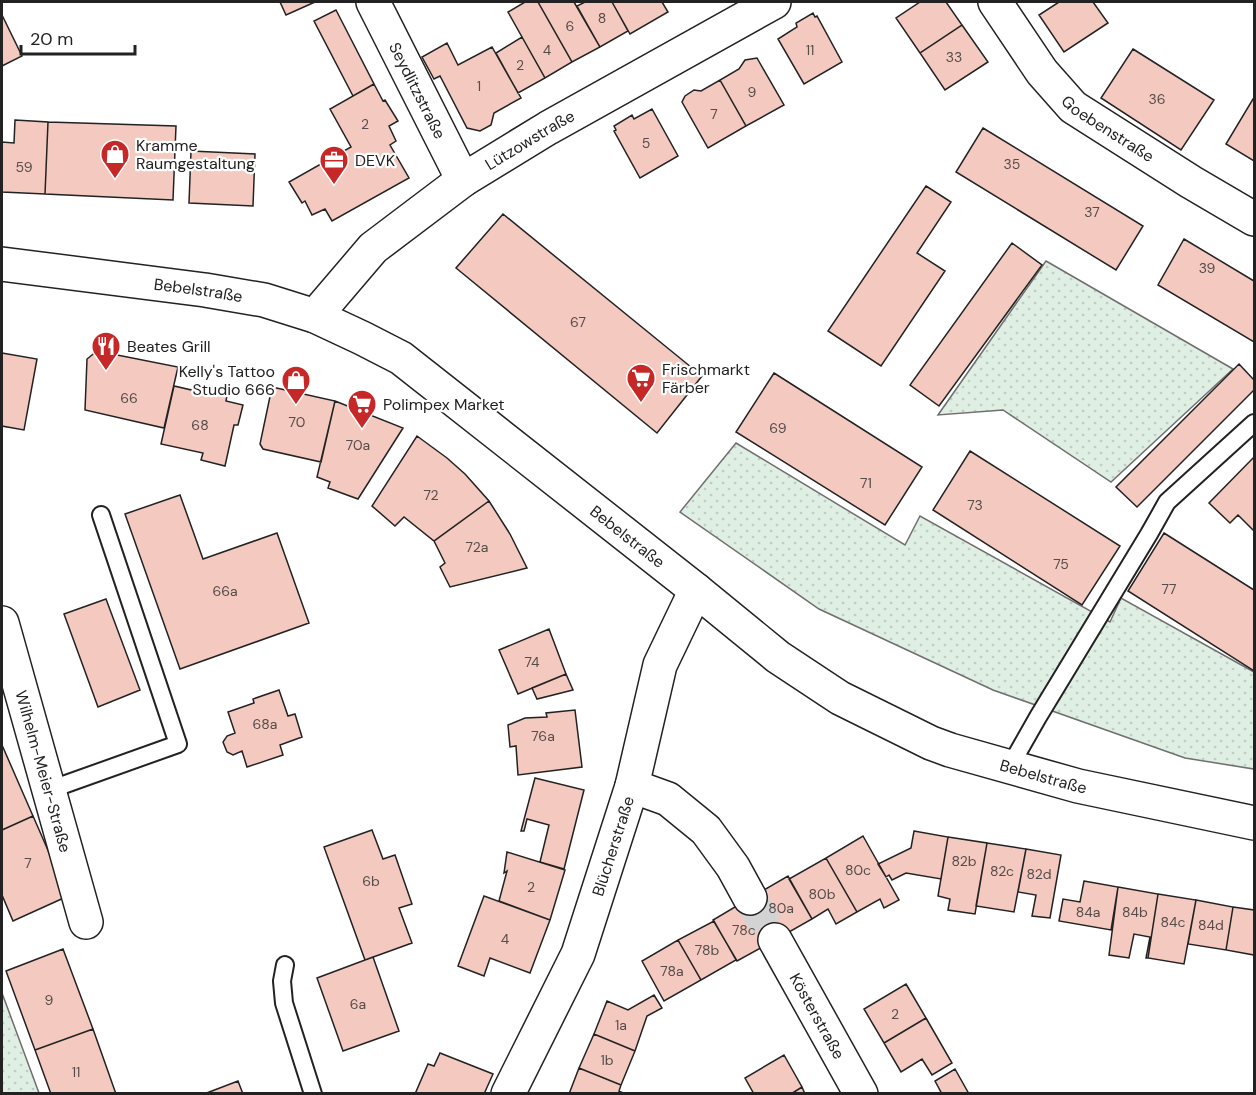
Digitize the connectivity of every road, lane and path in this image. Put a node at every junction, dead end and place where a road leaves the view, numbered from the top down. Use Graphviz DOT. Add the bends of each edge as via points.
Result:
graph roads {
  1 [pos="373,2"];
  2 [pos="774,2"];
  3 [pos="995,2"];
  4 [pos="463,180"];
  5 [pos="1254,219"];
  6 [pos="2,264"];
  7 [pos="315,316"];
  8 [pos="1254,423"];
  9 [pos="101,515"];
  10 [pos="696,590"];
  11 [pos="2,623"];
  12 [pos="1009,768"];
  13 [pos="632,786"];
  14 [pos="49,790"];
  15 [pos="1254,823"];
  16 [pos="750,898"];
  17 [pos="86,922"];
  18 [pos="775,940"];
  19 [pos="285,965"];
  20 [pos="313,1094"];
  21 [pos="508,1094"];
  22 [pos="861,1094"];
  1 -- 4 [label="street, Seydlitzstraße"];
  2 -- 4 [label="street, Lützowstraße"];
  3 -- 5 [label="street, Goebenstraße" via="1042,72 1073,107"];
  4 -- 7 [label="street, Lützowstraße" via="373,248"];
  6 -- 7 [label="street, Bebelstraße" via="205,290 264,300"];
  7 -- 10 [label="street, Bebelstraße" via="401,358"];
  8 -- 12 [label="lane" via="1167,502"];
  9 -- 14 [label="lane" via="178,744"];
  10 -- 12 [label="street, Bebelstraße" via="778,657 840,698 931,743"];
  10 -- 13 [label="street, Blücherstraße" via="660,665"];
  11 -- 14 [label="street, Wilhelm-Meier-Straße"];
  12 -- 15 [label="street, Bebelstraße"];
  13 -- 16 [label="street" via="668,799 706,830"];
  13 -- 21 [label="street, Blücherstraße" via="578,954"];
  14 -- 17 [label="street, Wilhelm-Meier-Straße"];
  18 -- 22 [label="street, Kösterstraße"];
  19 -- 20 [label="lane" via="284,1003"];
}
